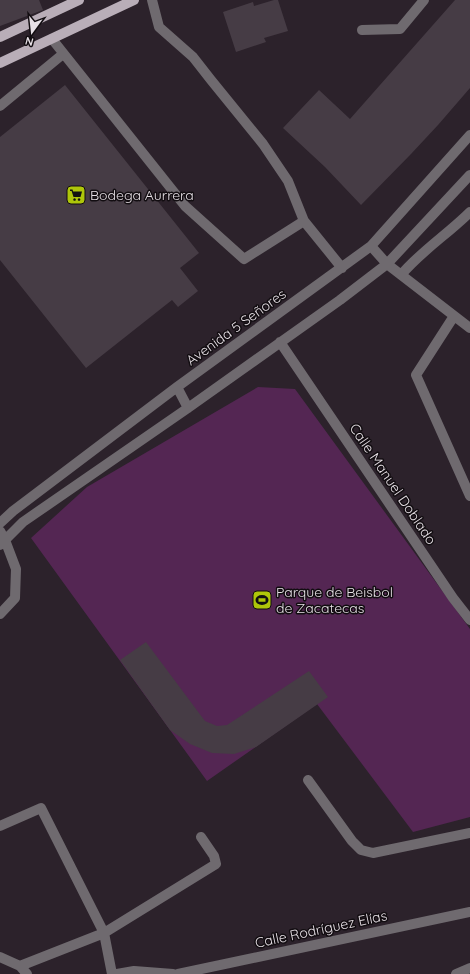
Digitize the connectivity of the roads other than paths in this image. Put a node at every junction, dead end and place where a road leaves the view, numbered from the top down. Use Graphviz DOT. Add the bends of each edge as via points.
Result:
graph roads {
  1 [pos="79,0"];
  2 [pos="134,0"];
  3 [pos="152,0"];
  4 [pos="424,0"];
  5 [pos="362,30"];
  6 [pos="0,37"];
  7 [pos="52,39"];
  8 [pos="63,54"];
  9 [pos="0,63"];
  10 [pos="0,106"];
  11 [pos="470,135"];
  12 [pos="470,174"];
  13 [pos="470,212"];
  14 [pos="304,221"];
  15 [pos="372,246"];
  16 [pos="387,264"];
  17 [pos="342,268"];
  18 [pos="401,275"];
  19 [pos="454,316"];
  20 [pos="470,328"];
  21 [pos="280,342"];
  22 [pos="177,387"];
  23 [pos="188,408"];
  24 [pos="470,496"];
  25 [pos="0,522"];
  26 [pos="2,539"];
  27 [pos="0,614"];
  28 [pos="470,620"];
  29 [pos="308,780"];
  30 [pos="0,826"];
  31 [pos="470,833"];
  32 [pos="201,837"];
  33 [pos="470,912"];
  34 [pos="104,932"];
  35 [pos="0,957"];
  36 [pos="20,966"];
  37 [pos="470,968"];
  38 [pos="27,974"];
  39 [pos="112,974"];
  40 [pos="117,974"];
  41 [pos="173,974"];
  42 [pos="178,974"];
  43 [pos="456,974"];
  1 -- 6 [label="main road"];
  2 -- 7 [label="main road"];
  3 -- 14 [label="street" via="159,27 194,57 263,144 288,181"];
  4 -- 5 [label="street" via="400,29"];
  7 -- 8 [label="street"];
  7 -- 9 [label="main road"];
  8 -- 10 [label="street"];
  8 -- 14 [label="street" via="185,206 244,259"];
  11 -- 15 [label="street, Avenida 5 Señores"];
  12 -- 16 [label="street"];
  13 -- 18 [label="street" via="410,264"];
  14 -- 17 [label="street"];
  15 -- 16 [label="street"];
  15 -- 17 [label="street, Avenida 5 Señores"];
  16 -- 18 [label="street"];
  16 -- 21 [label="street"];
  17 -- 22 [label="street, Avenida 5 Señores"];
  18 -- 19 [label="street"];
  19 -- 20 [label="street"];
  19 -- 24 [label="street" via="416,375"];
  21 -- 23 [label="street"];
  21 -- 28 [label="street, Calle Manuel Doblado"];
  22 -- 23 [label="street"];
  22 -- 25 [label="street, Avenida 5 Señores"];
  23 -- 26 [label="street"];
  26 -- 27 [label="street" via="16,569 15,598"];
  29 -- 31 [label="street" via="361,850 373,853"];
  30 -- 34 [label="street" via="41,808"];
  32 -- 34 [label="street" via="214,856 216,864"];
  33 -- 42 [label="street, Calle Rodríguez Elías"];
  34 -- 36 [label="street"];
  34 -- 39 [label="street"];
  35 -- 36 [label="street"];
  36 -- 38 [label="street"];
  37 -- 43 [label="street"];
  40 -- 41 [label="street" via="134,971"];
}
